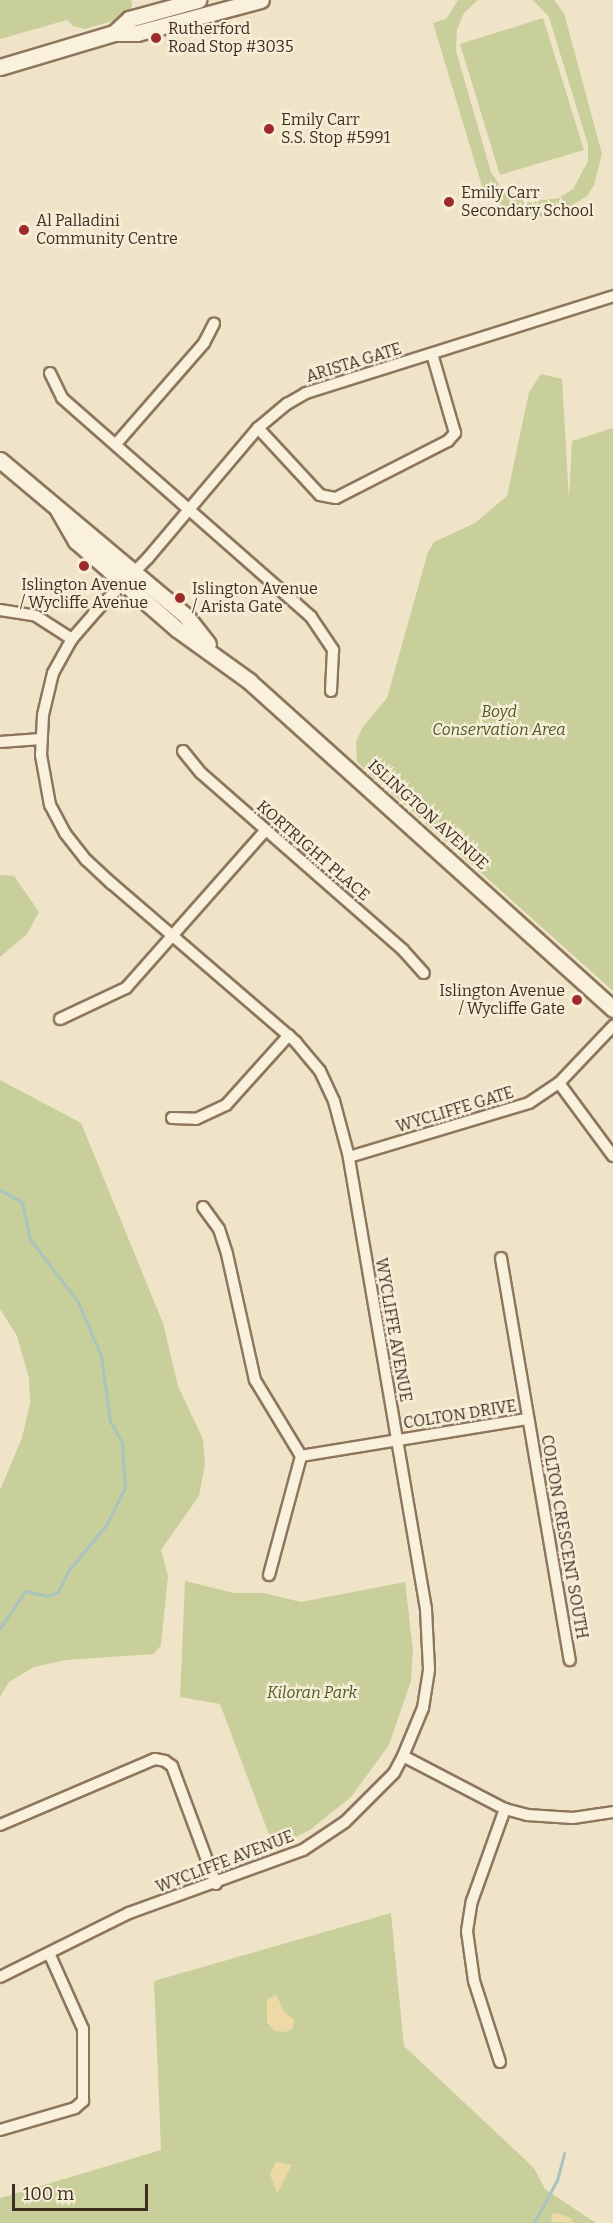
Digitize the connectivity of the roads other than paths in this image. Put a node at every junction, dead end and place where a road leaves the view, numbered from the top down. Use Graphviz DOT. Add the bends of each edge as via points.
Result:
graph roads {
  1 [pos="198,0"];
  2 [pos="261,0"];
  3 [pos="114,33"];
  4 [pos="0,67"];
  5 [pos="613,296"];
  6 [pos="214,324"];
  7 [pos="432,354"];
  8 [pos="50,373"];
  9 [pos="258,428"];
  10 [pos="116,444"];
  11 [pos="0,460"];
  12 [pos="189,508"];
  13 [pos="58,510"];
  14 [pos="135,571"];
  15 [pos="123,582"];
  16 [pos="0,610"];
  17 [pos="72,639"];
  18 [pos="215,654"];
  19 [pos="331,691"];
  20 [pos="41,739"];
  21 [pos="0,742"];
  22 [pos="183,751"];
  23 [pos="266,831"];
  24 [pos="175,935"];
  25 [pos="424,973"];
  26 [pos="613,1009"];
  27 [pos="60,1019"];
  28 [pos="613,1026"];
  29 [pos="289,1035"];
  30 [pos="559,1083"];
  31 [pos="172,1118"];
  32 [pos="613,1156"];
  33 [pos="349,1157"];
  34 [pos="203,1207"];
  35 [pos="501,1258"];
  36 [pos="528,1419"];
  37 [pos="396,1440"];
  38 [pos="301,1456"];
  39 [pos="269,1575"];
  40 [pos="570,1660"];
  41 [pos="403,1756"];
  42 [pos="505,1809"];
  43 [pos="613,1812"];
  44 [pos="0,1825"];
  45 [pos="216,1884"];
  46 [pos="49,1953"];
  47 [pos="0,1977"];
  48 [pos="500,2062"];
  49 [pos="0,2130"];
  1 -- 3 [label="main road" via="129,19"];
  2 -- 3 [label="main road" via="137,33"];
  3 -- 4 [label="main road"];
  5 -- 7 [label="street, ARISTA GATE"];
  6 -- 10 [label="street" via="204,343"];
  7 -- 9 [label="street, ARISTA GATE" via="306,393"];
  7 -- 9 [label="street" via="455,433 448,441 336,498 320,495"];
  8 -- 10 [label="street" via="62,398"];
  9 -- 12 [label="street, ARISTA GATE"];
  10 -- 12 [label="street"];
  11 -- 13 [label="main road, ISLINGTON AVENUE"];
  12 -- 14 [label="street, ARISTA GATE"];
  12 -- 19 [label="street" via="319,627 333,650"];
  13 -- 14 [label="main road, ISLINGTON AVENUE"];
  13 -- 15 [label="main road, ISLINGTON AVENUE" via="76,541"];
  14 -- 15 [label="street, ARISTA GATE"];
  14 -- 18 [label="main road, ISLINGTON AVENUE" via="187,617"];
  15 -- 17 [label="street, WYCLIFFE AVENUE"];
  15 -- 18 [label="main road, ISLINGTON AVENUE" via="177,629"];
  16 -- 17 [label="street" via="36,616"];
  17 -- 20 [label="street, WYCLIFFE AVENUE" via="48,689"];
  18 -- 26 [label="main road, ISLINGTON AVENUE" via="408,820"];
  20 -- 21 [label="street"];
  20 -- 24 [label="street, WYCLIFFE AVENUE" via="50,805 65,833 86,860"];
  22 -- 23 [label="street, KORTRIGHT PLACE" via="201,773"];
  23 -- 24 [label="street"];
  23 -- 25 [label="street, KORTRIGHT PLACE" via="403,950"];
  24 -- 27 [label="street" via="126,988"];
  24 -- 29 [label="street, WYCLIFFE AVENUE"];
  28 -- 30 [label="street, WYCLIFFE GATE"];
  29 -- 31 [label="street" via="226,1105 196,1119"];
  29 -- 33 [label="street, WYCLIFFE AVENUE" via="325,1080"];
  30 -- 32 [label="street"];
  30 -- 33 [label="street, WYCLIFFE GATE" via="524,1106"];
  33 -- 37 [label="street, WYCLIFFE AVENUE"];
  34 -- 38 [label="street" via="219,1229 227,1254 255,1380"];
  35 -- 36 [label="street, COLTON CRESCENT SOUTH"];
  36 -- 37 [label="street, COLTON DRIVE"];
  36 -- 40 [label="street, COLTON CRESCENT SOUTH"];
  37 -- 38 [label="street, COLTON DRIVE"];
  37 -- 41 [label="street, WYCLIFFE AVENUE" via="429,1635 427,1689 417,1728"];
  38 -- 39 [label="street"];
  41 -- 42 [label="street"];
  41 -- 45 [label="street, WYCLIFFE AVENUE" via="394,1773 345,1821 303,1850"];
  42 -- 43 [label="street" via="556,1819"];
  42 -- 48 [label="street" via="477,1885 467,1931 474,1981"];
  44 -- 45 [label="street" via="155,1759 165,1761 172,1766"];
  45 -- 46 [label="street, WYCLIFFE AVENUE" via="129,1913"];
  46 -- 47 [label="street, WYCLIFFE AVENUE"];
  46 -- 49 [label="street" via="83,2029 83,2101 75,2108"];
}
